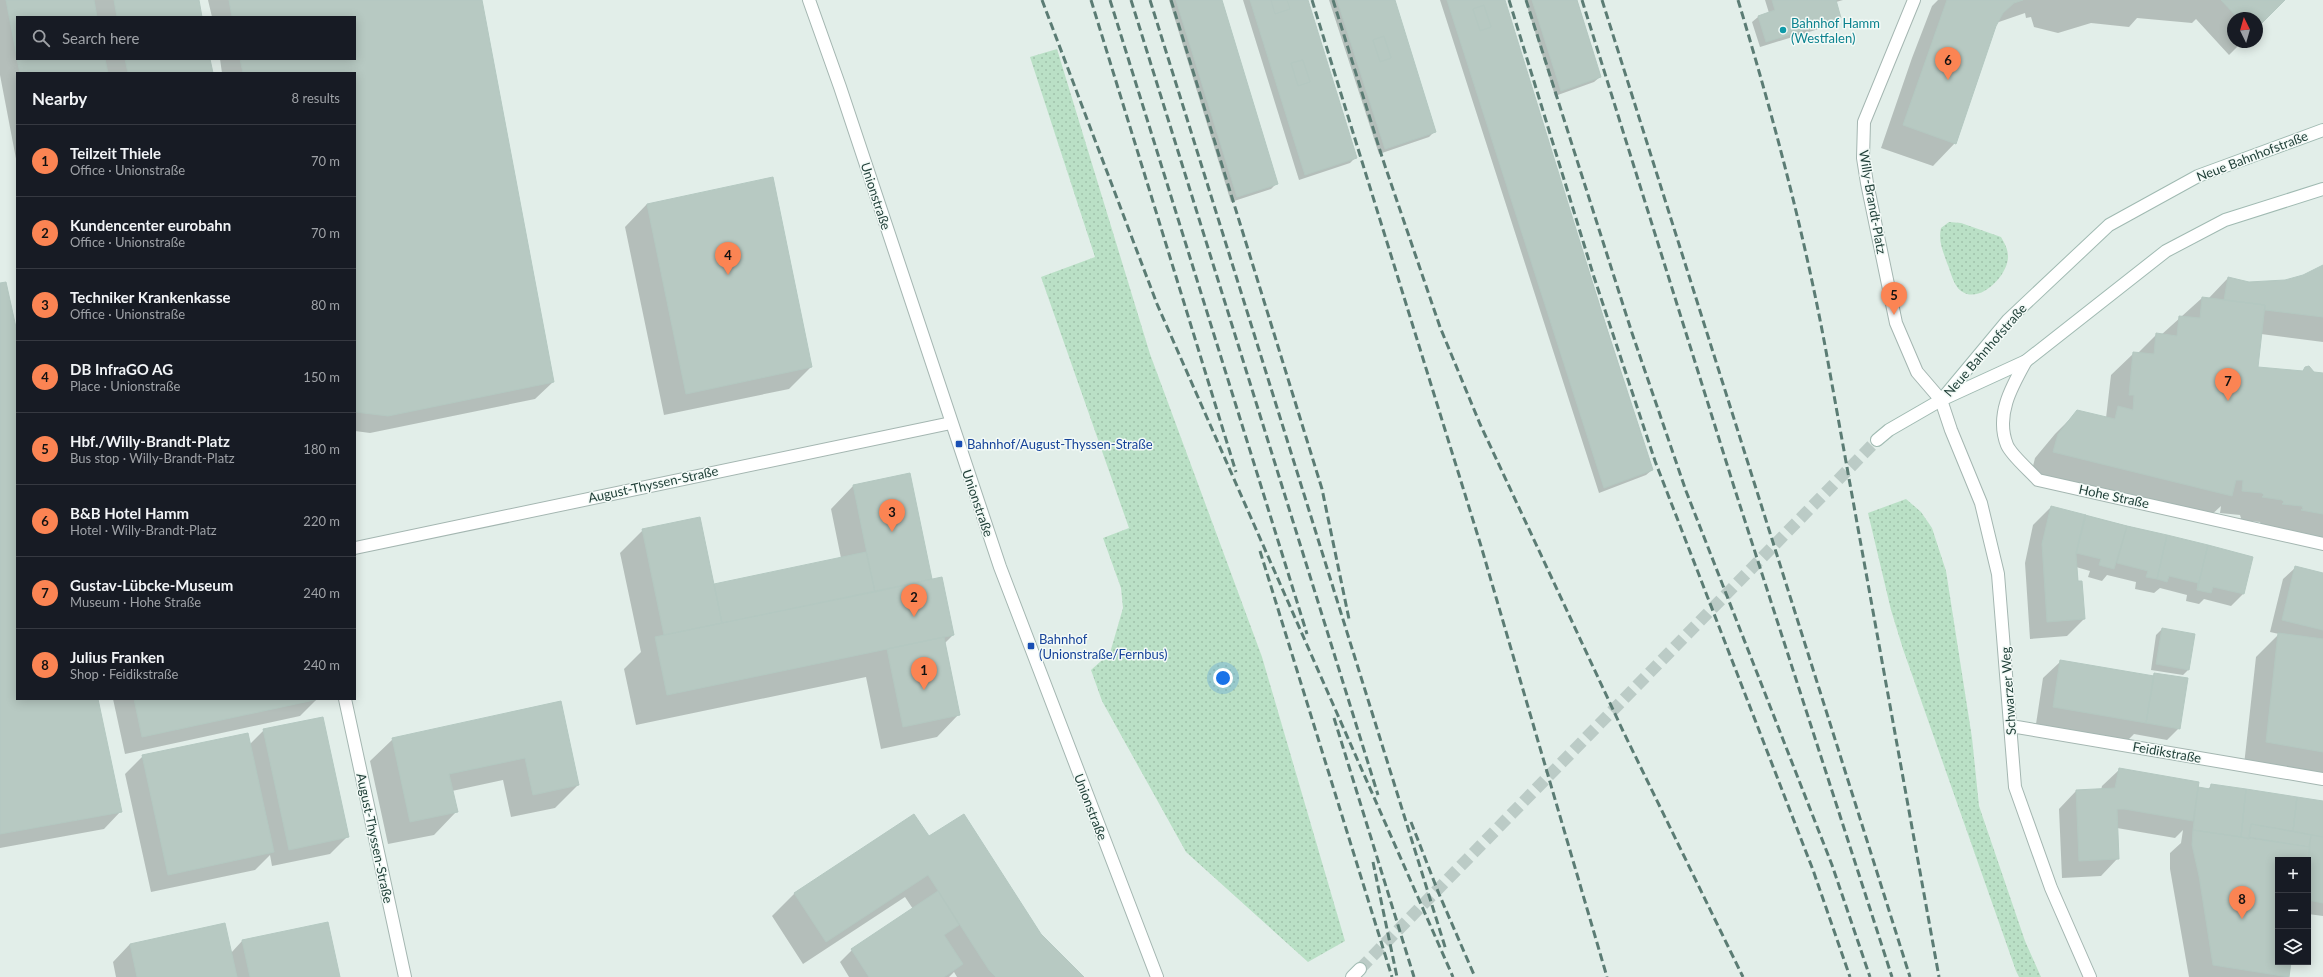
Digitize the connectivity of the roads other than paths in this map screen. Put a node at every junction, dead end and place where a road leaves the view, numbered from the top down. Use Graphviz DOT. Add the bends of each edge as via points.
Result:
graph roads {
  1 [pos="809,0"];
  2 [pos="1914,0"];
  3 [pos="2323,130"];
  4 [pos="2323,189"];
  5 [pos="2026,360"];
  6 [pos="1941,400"];
  7 [pos="951,423"];
  8 [pos="1876,440"];
  9 [pos="2323,544"];
  10 [pos="356,548"];
  11 [pos="345,700"];
  12 [pos="2011,726"];
  13 [pos="2323,779"];
  14 [pos="405,977"];
  15 [pos="1157,977"];
  16 [pos="2090,977"];
  1 -- 7 [label="street, Unionstraße"];
  2 -- 6 [label="street, Willy-Brandt-Platz" via="1864,122 1863,158 1895,319 1917,372"];
  3 -- 6 [label="street, Neue Bahnhofstraße" via="2198,176 2109,225 2008,320"];
  4 -- 5 [label="street, Neue Bahnhofstraße" via="2225,220 2166,251"];
  5 -- 6 [label="street, Neue Bahnhofstraße"];
  5 -- 9 [label="street, Hohe Straße" via="2007,394 2002,423 2007,446 2038,480"];
  6 -- 8 [label="street"];
  6 -- 12 [label="street, Schwarzer Weg" via="1982,503 1998,574"];
  7 -- 10 [label="street, August-Thyssen-Straße"];
  7 -- 15 [label="street, Unionstraße" via="1000,567"];
  11 -- 14 [label="street, August-Thyssen-Straße"];
  12 -- 13 [label="street, Feidikstraße"];
  12 -- 16 [label="street, Schwarzer Weg" via="2015,787 2051,888"];
}
